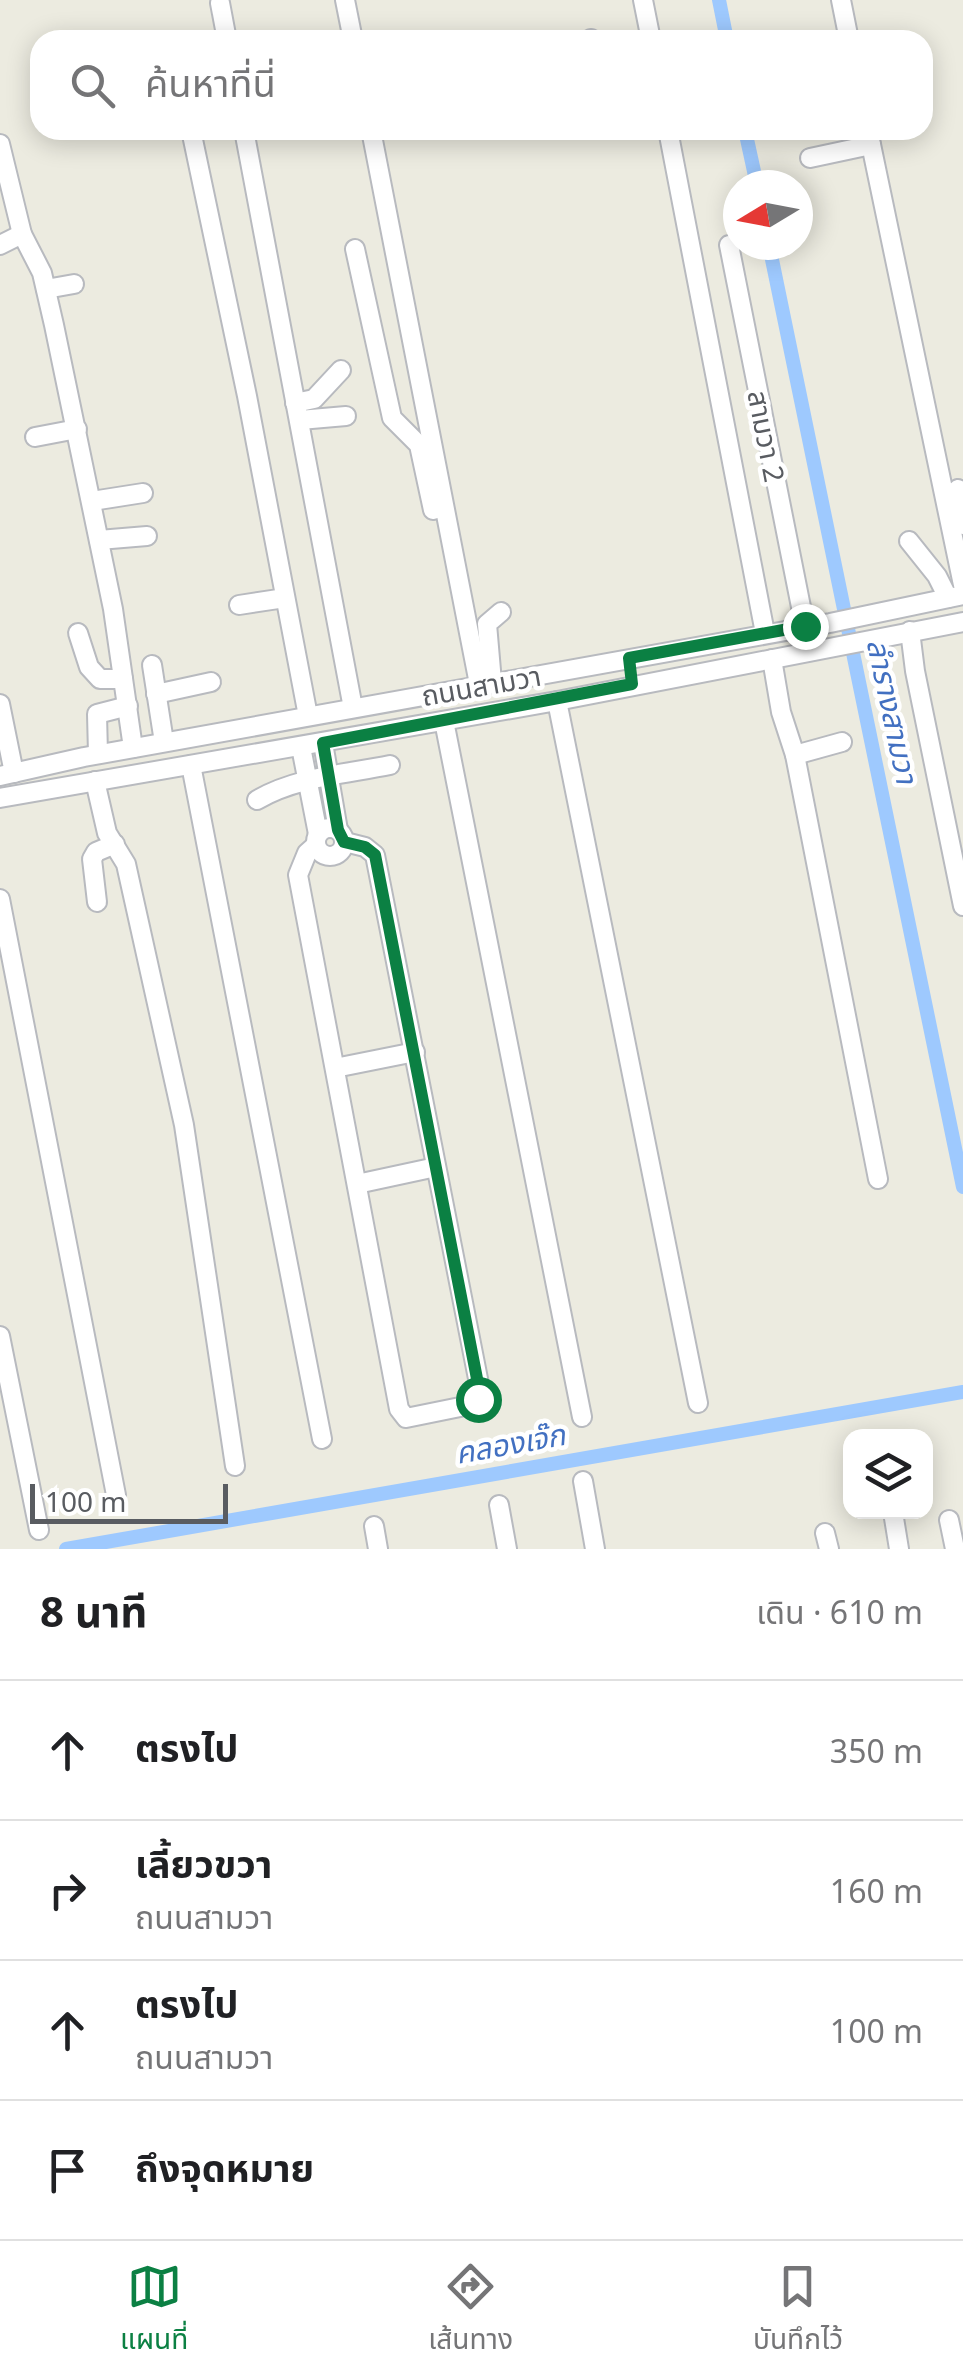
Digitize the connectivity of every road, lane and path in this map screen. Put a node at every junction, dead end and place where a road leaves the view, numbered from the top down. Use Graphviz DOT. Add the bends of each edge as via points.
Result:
graph roads {
  1 [pos="345,0"];
  2 [pos="643,0"];
  3 [pos="841,0"];
  4 [pos="220,3"];
  5 [pos="224,30"];
  6 [pos="351,30"];
  7 [pos="649,30"];
  8 [pos="848,30"];
  9 [pos="193,140"];
  10 [pos="246,140"];
  11 [pos="373,140"];
  12 [pos="670,140"];
  13 [pos="863,140"];
  14 [pos="869,140"];
  15 [pos="0,144"];
  16 [pos="810,158"];
  17 [pos="22,234"];
  18 [pos="0,245"];
  19 [pos="356,248"];
  20 [pos="732,260"];
  21 [pos="74,284"];
  22 [pos="46,289"];
  23 [pos="341,370"];
  24 [pos="297,412"];
  25 [pos="346,416"];
  26 [pos="77,429"];
  27 [pos="35,437"];
  28 [pos="958,488"];
  29 [pos="143,493"];
  30 [pos="92,501"];
  31 [pos="963,525"];
  32 [pos="146,536"];
  33 [pos="100,540"];
  34 [pos="909,541"];
  35 [pos="963,585"];
  36 [pos="955,597"];
  37 [pos="285,598"];
  38 [pos="239,605"];
  39 [pos="501,612"];
  40 [pos="963,622"];
  41 [pos="805,626"];
  42 [pos="910,632"];
  43 [pos="78,633"];
  44 [pos="765,633"];
  45 [pos="629,658"];
  46 [pos="772,659"];
  47 [pos="152,665"];
  48 [pos="123,679"];
  49 [pos="210,682"];
  50 [pos="480,684"];
  51 [pos="632,684"];
  52 [pos="156,694"];
  53 [pos="556,701"];
  54 [pos="0,704"];
  55 [pos="128,706"];
  56 [pos="352,708"];
  57 [pos="308,716"];
  58 [pos="444,722"];
  59 [pos="164,742"];
  60 [pos="842,742"];
  61 [pos="323,743"];
  62 [pos="301,747"];
  63 [pos="4,748"];
  64 [pos="134,748"];
  65 [pos="98,754"];
  66 [pos="795,755"];
  67 [pos="195,764"];
  68 [pos="390,766"];
  69 [pos="7,775"];
  70 [pos="329,777"];
  71 [pos="94,782"];
  72 [pos="308,782"];
  73 [pos="0,798"];
  74 [pos="257,800"];
  75 [pos="341,836"];
  76 [pos="317,840"];
  77 [pos="116,844"];
  78 [pos="0,900"];
  79 [pos="97,902"];
  80 [pos="963,906"];
  81 [pos="414,1052"];
  82 [pos="334,1068"];
  83 [pos="436,1167"];
  84 [pos="878,1179"];
  85 [pos="357,1184"];
  86 [pos="0,1336"];
  87 [pos="698,1403"];
  88 [pos="582,1417"];
  89 [pos="322,1439"];
  90 [pos="236,1466"];
  91 [pos="583,1481"];
  92 [pos="116,1496"];
  93 [pos="499,1505"];
  94 [pos="894,1519"];
  95 [pos="374,1526"];
  96 [pos="39,1530"];
  97 [pos="378,1549"];
  98 [pos="507,1549"];
  99 [pos="595,1549"];
  100 [pos="900,1549"];
  1 -- 6 [label="street"];
  2 -- 7 [label="street"];
  3 -- 8 [label="street"];
  4 -- 5 [label="street"];
  9 -- 37 [label="street"];
  10 -- 24 [label="street"];
  11 -- 50 [label="street"];
  12 -- 44 [label="street"];
  13 -- 16 [label="street"];
  14 -- 35 [label="street"];
  15 -- 17 [label="street"];
  17 -- 18 [label="street"];
  17 -- 22 [label="street"];
  19 -- 50 [label="street" via="392,418 419,446"];
  20 -- 41 [label="street, สามวา 2"];
  21 -- 22 [label="street"];
  22 -- 26 [label="street"];
  23 -- 24 [label="street"];
  24 -- 25 [label="street"];
  24 -- 56 [label="street"];
  26 -- 27 [label="street"];
  26 -- 30 [label="street"];
  28 -- 31 [label="street"];
  29 -- 30 [label="street"];
  30 -- 33 [label="street"];
  32 -- 33 [label="street"];
  33 -- 48 [label="street"];
  34 -- 36 [label="street"];
  36 -- 41 [label="street, ถนนสามวา"];
  37 -- 38 [label="street"];
  37 -- 57 [label="street"];
  39 -- 50 [label="street" via="487,624"];
  40 -- 42 [label="street, ถนนสามวา"];
  41 -- 44 [label="street, ถนนสามวา"];
  42 -- 46 [label="street, ถนนสามวา"];
  42 -- 80 [label="street"];
  43 -- 48 [label="street" via="100,679"];
  44 -- 45 [label="street, ถนนสามวา"];
  45 -- 50 [label="street, ถนนสามวา"];
  45 -- 51 [label="street"];
  46 -- 51 [label="street, ถนนสามวา"];
  46 -- 66 [label="street"];
  47 -- 52 [label="street"];
  48 -- 55 [label="street"];
  49 -- 52 [label="street"];
  50 -- 56 [label="street, ถนนสามวา"];
  51 -- 53 [label="street, ถนนสามวา"];
  52 -- 59 [label="street"];
  53 -- 58 [label="street, ถนนสามวา"];
  53 -- 87 [label="street"];
  54 -- 63 [label="street"];
  55 -- 64 [label="street"];
  55 -- 65 [label="street" via="97,714"];
  56 -- 57 [label="street, ถนนสามวา"];
  57 -- 59 [label="street, ถนนสามวา"];
  58 -- 61 [label="street, ถนนสามวา"];
  58 -- 88 [label="street"];
  59 -- 64 [label="street, ถนนสามวา"];
  60 -- 66 [label="street"];
  61 -- 62 [label="street, ถนนสามวา"];
  61 -- 70 [label="street"];
  62 -- 67 [label="street, ถนนสามวา"];
  62 -- 72 [label="street"];
  63 -- 69 [label="street"];
  64 -- 65 [label="street, ถนนสามวา"];
  65 -- 69 [label="street, ถนนสามวา"];
  66 -- 84 [label="street"];
  67 -- 71 [label="street, ถนนสามวา"];
  67 -- 89 [label="street"];
  68 -- 70 [label="street"];
  70 -- 72 [label="street"];
  70 -- 75 [label="street"];
  71 -- 73 [label="street, ถนนสามวา"];
  71 -- 77 [label="street"];
  72 -- 74 [label="street"];
  72 -- 76 [label="street"];
  75 -- 76 [label="street" via="324,829"];
  75 -- 76 [label="street" via="332,856 320,852"];
  75 -- 81 [label="street" via="375,855"];
  76 -- 82 [label="street" via="298,874"];
  77 -- 79 [label="street" via="92,859"];
  77 -- 90 [label="street" via="126,864 184,1125"];
  78 -- 92 [label="street"];
  81 -- 82 [label="street"];
  81 -- 83 [label="street"];
  82 -- 85 [label="street"];
  83 -- 85 [label="street"];
  83 -- 85 [label="street" via="480,1394 470,1405 400,1414"];
  86 -- 96 [label="street"];
  91 -- 99 [label="street"];
  93 -- 98 [label="street"];
  94 -- 100 [label="street"];
  95 -- 97 [label="street"];
}
